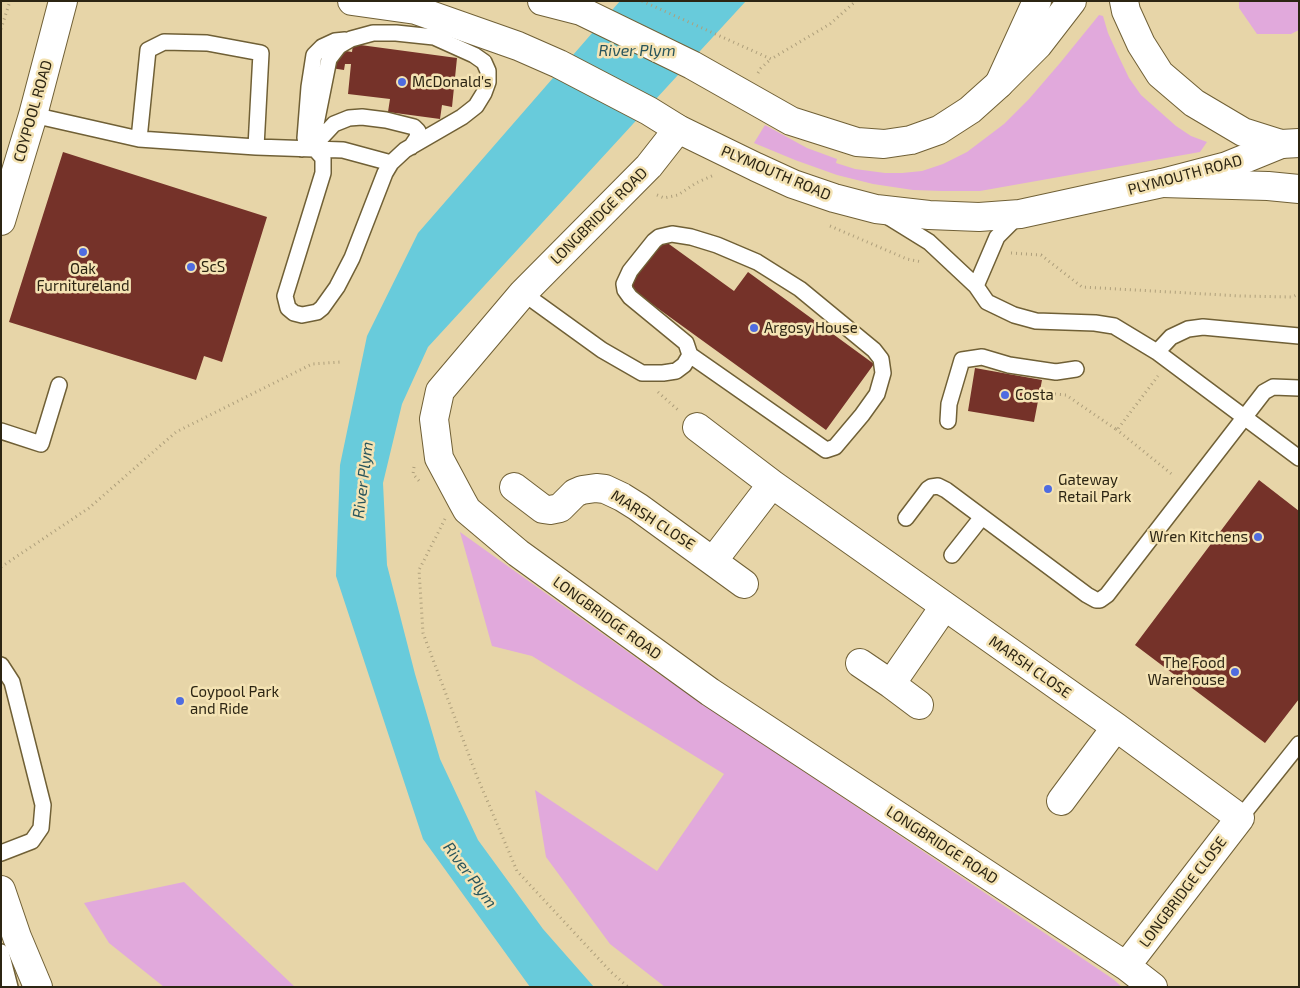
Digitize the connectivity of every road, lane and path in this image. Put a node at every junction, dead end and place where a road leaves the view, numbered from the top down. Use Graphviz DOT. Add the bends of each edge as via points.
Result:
graph roads {
  1 [pos="10,1"];
  2 [pos="63,1"];
  3 [pos="352,1"];
  4 [pos="542,1"];
  5 [pos="642,1"];
  6 [pos="856,1"];
  7 [pos="1037,1"];
  8 [pos="1072,1"];
  9 [pos="1124,1"];
  10 [pos="1,29"];
  11 [pos="999,84"];
  12 [pos="33,115"];
  13 [pos="678,129"];
  14 [pos="139,139"];
  15 [pos="1290,144"];
  16 [pos="256,147"];
  17 [pos="411,147"];
  18 [pos="308,149"];
  19 [pos="392,163"];
  20 [pos="722,171"];
  21 [pos="633,182"];
  22 [pos="1162,183"];
  23 [pos="1299,189"];
  24 [pos="876,208"];
  25 [pos="1020,214"];
  26 [pos="1,221"];
  27 [pos="976,286"];
  28 [pos="523,293"];
  29 [pos="1299,336"];
  30 [pos="1157,352"];
  31 [pos="690,355"];
  32 [pos="341,362"];
  33 [pos="1169,362"];
  34 [pos="630,367"];
  35 [pos="1076,369"];
  36 [pos="59,385"];
  37 [pos="1299,388"];
  38 [pos="1045,393"];
  39 [pos="1244,416"];
  40 [pos="948,420"];
  41 [pos="697,427"];
  42 [pos="1115,429"];
  43 [pos="1,431"];
  44 [pos="1299,458"];
  45 [pos="1174,476"];
  46 [pos="772,484"];
  47 [pos="514,488"];
  48 [pos="462,501"];
  49 [pos="982,517"];
  50 [pos="906,518"];
  51 [pos="952,555"];
  52 [pos="714,561"];
  53 [pos="1,567"];
  54 [pos="744,584"];
  55 [pos="944,607"];
  56 [pos="860,662"];
  57 [pos="1,665"];
  58 [pos="891,684"];
  59 [pos="919,705"];
  60 [pos="1116,728"];
  61 [pos="1299,744"];
  62 [pos="1061,801"];
  63 [pos="1240,818"];
  64 [pos="1,853"];
  65 [pos="1,890"];
  66 [pos="1,952"];
  67 [pos="1126,966"];
  68 [pos="10,987"];
  69 [pos="38,987"];
  70 [pos="628,987"];
  71 [pos="1153,987"];
  1 -- 10 [label="path"];
  2 -- 12 [label="main road, COYPOOL ROAD"];
  3 -- 13 [label="main road, PLYMOUTH ROAD" via="416,10 518,46 559,64"];
  4 -- 11 [label="main road" via="581,11 692,65 792,121 857,142 884,144 911,140 939,130 970,110"];
  5 -- 6 [label="path" via="771,59 830,24"];
  7 -- 11 [label="main road"];
  8 -- 11 [label="main road" via="1038,45"];
  9 -- 15 [label="main road" via="1141,44 1160,74 1194,103 1243,132"];
  12 -- 14 [label="lane"];
  12 -- 26 [label="main road, COYPOOL ROAD"];
  13 -- 21 [label="main road, LONGBRIDGE ROAD"];
  13 -- 24 [label="main road, PLYMOUTH ROAD" via="793,184"];
  14 -- 16 [label="lane"];
  14 -- 16 [label="lane" via="148,50 164,42 207,43 261,53"];
  15 -- 22 [label="main road, PLYMOUTH ROAD" via="1227,166"];
  16 -- 18 [label="lane"];
  17 -- 18 [label="lane" via="418,131 414,126 362,117 334,124"];
  17 -- 18 [label="lane" via="476,106 488,82 488,70 484,62 458,46 434,37 396,32 373,33 351,40 339,46 329,59"];
  17 -- 19 [label="lane"];
  18 -- 19 [label="lane" via="343,150"];
  18 -- 19 [label="lane" via="323,158 323,173 285,296 288,308 302,315 322,308 337,286 352,258 385,172"];
  20 -- 21 [label="path" via="678,195 664,198"];
  21 -- 28 [label="main road, LONGBRIDGE ROAD"];
  22 -- 23 [label="main road"];
  22 -- 25 [label="main road, PLYMOUTH ROAD"];
  24 -- 25 [label="main road, PLYMOUTH ROAD" via="929,215 979,217"];
  24 -- 27 [label="lane" via="929,242"];
  25 -- 27 [label="lane" via="997,237"];
  27 -- 30 [label="lane" via="987,302 1014,315 1036,321 1114,326"];
  28 -- 34 [label="lane"];
  28 -- 48 [label="main road, LONGBRIDGE ROAD" via="440,392 434,419 439,458"];
  29 -- 30 [label="lane" via="1203,327 1188,329 1171,337"];
  30 -- 33 [label="lane"];
  31 -- 31 [label="lane" via="686,343 646,312 625,290 625,280 630,271 654,241 663,235 679,234 757,262 792,284 874,350 881,359 883,373 877,394 862,415 835,447 826,450"];
  31 -- 34 [label="lane" via="676,371 642,373"];
  32 -- 53 [label="path" via="312,364 176,432 90,508"];
  33 -- 39 [label="lane"];
  33 -- 42 [label="path"];
  34 -- 41 [label="path"];
  35 -- 40 [label="lane" via="1056,372 982,357 962,360 949,404"];
  36 -- 43 [label="lane" via="41,444"];
  37 -- 39 [label="lane" via="1273,387 1264,392"];
  38 -- 42 [label="path" via="1066,395"];
  39 -- 44 [label="lane"];
  39 -- 49 [label="lane" via="1100,600 1086,595"];
  41 -- 46 [label="main road, MARSH CLOSE"];
  42 -- 45 [label="path"];
  46 -- 52 [label="main road"];
  46 -- 55 [label="main road, MARSH CLOSE"];
  47 -- 52 [label="main road, MARSH CLOSE" via="543,509 550,510 560,508 582,490 605,489 638,507"];
  48 -- 67 [label="main road, LONGBRIDGE ROAD" via="467,510 518,553 710,692"];
  48 -- 70 [label="path" via="442,522 419,570 424,633 476,774 517,871"];
  49 -- 50 [label="lane" via="946,490 934,486 928,489"];
  49 -- 51 [label="lane"];
  52 -- 54 [label="main road, MARSH CLOSE"];
  55 -- 58 [label="main road"];
  55 -- 60 [label="main road, MARSH CLOSE"];
  56 -- 58 [label="main road"];
  57 -- 64 [label="lane" via="12,682 43,805 41,828 32,841"];
  58 -- 59 [label="main road"];
  60 -- 62 [label="main road"];
  60 -- 63 [label="main road, MARSH CLOSE"];
  61 -- 63 [label="lane"];
  63 -- 67 [label="main road, LONGBRIDGE CLOSE"];
  65 -- 69 [label="main road"];
  66 -- 68 [label="lane"];
  67 -- 71 [label="main road, LONGBRIDGE ROAD"];
}
